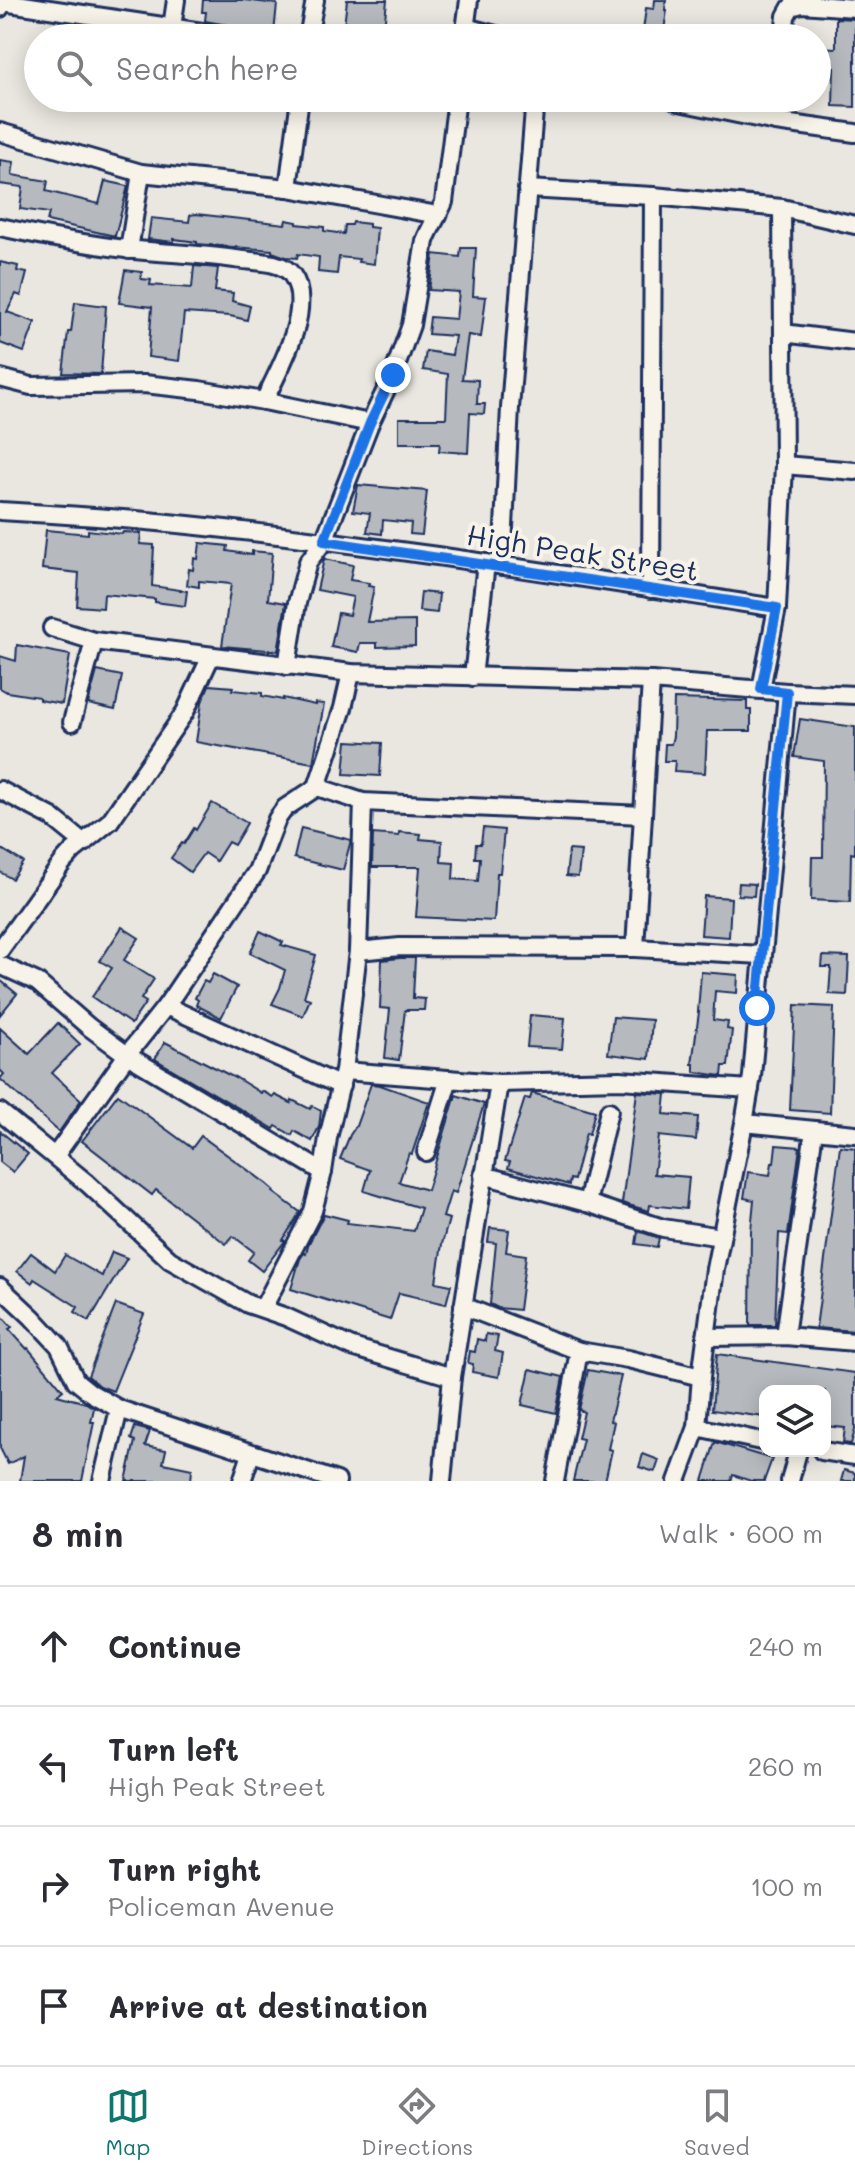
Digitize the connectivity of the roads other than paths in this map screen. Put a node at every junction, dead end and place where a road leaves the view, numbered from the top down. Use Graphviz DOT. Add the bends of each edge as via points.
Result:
graph roads {
  1 [pos="176,0"];
  2 [pos="315,0"];
  3 [pos="469,0"];
  4 [pos="3,3"];
  5 [pos="855,8"];
  6 [pos="151,24"];
  7 [pos="172,24"];
  8 [pos="311,24"];
  9 [pos="466,24"];
  10 [pos="785,24"];
  11 [pos="298,112"];
  12 [pos="455,112"];
  13 [pos="534,112"];
  14 [pos="728,112"];
  15 [pos="777,112"];
  16 [pos="776,122"];
  17 [pos="0,132"];
  18 [pos="855,133"];
  19 [pos="141,173"];
  20 [pos="288,188"];
  21 [pos="527,189"];
  22 [pos="653,196"];
  23 [pos="782,208"];
  24 [pos="438,215"];
  25 [pos="855,225"];
  26 [pos="0,227"];
  27 [pos="129,250"];
  28 [pos="783,333"];
  29 [pos="855,342"];
  30 [pos="0,378"];
  31 [pos="264,401"];
  32 [pos="370,423"];
  33 [pos="784,465"];
  34 [pos="855,471"];
  35 [pos="0,511"];
  36 [pos="324,541"];
  37 [pos="494,565"];
  38 [pos="651,589"];
  39 [pos="777,608"];
  40 [pos="52,628"];
  41 [pos="94,641"];
  42 [pos="211,656"];
  43 [pos="287,666"];
  44 [pos="351,673"];
  45 [pos="473,677"];
  46 [pos="651,681"];
  47 [pos="761,689"];
  48 [pos="787,692"];
  49 [pos="855,695"];
  50 [pos="72,722"];
  51 [pos="317,787"];
  52 [pos="0,790"];
  53 [pos="363,802"];
  54 [pos="643,815"];
  55 [pos="84,843"];
  56 [pos="635,948"];
  57 [pos="0,950"];
  58 [pos="358,951"];
  59 [pos="762,955"];
  60 [pos="0,965"];
  61 [pos="166,1006"];
  62 [pos="127,1055"];
  63 [pos="343,1078"];
  64 [pos="449,1079"];
  65 [pos="499,1083"];
  66 [pos="750,1089"];
  67 [pos="609,1111"];
  68 [pos="0,1112"];
  69 [pos="744,1123"];
  70 [pos="814,1130"];
  71 [pos="855,1134"];
  72 [pos="426,1152"];
  73 [pos="55,1156"];
  74 [pos="323,1172"];
  75 [pos="483,1175"];
  76 [pos="587,1203"];
  77 [pos="721,1237"];
  78 [pos="0,1287"];
  79 [pos="463,1306"];
  80 [pos="263,1308"];
  81 [pos="785,1336"];
  82 [pos="706,1337"];
  83 [pos="855,1342"];
  84 [pos="579,1351"];
  85 [pos="452,1377"];
  86 [pos="701,1377"];
  87 [pos="119,1409"];
  88 [pos="697,1427"];
  89 [pos="759,1441"];
  90 [pos="831,1452"];
  91 [pos="251,1454"];
  92 [pos="855,1456"];
  93 [pos="796,1457"];
  94 [pos="102,1481"];
  95 [pos="242,1481"];
  96 [pos="337,1481"];
  97 [pos="442,1481"];
  98 [pos="555,1481"];
  99 [pos="677,1481"];
  100 [pos="790,1481"];
  1 -- 7 [label="street"];
  2 -- 8 [label="street"];
  3 -- 9 [label="street"];
  4 -- 6 [label="street"];
  5 -- 10 [label="street" via="802,4 791,7"];
  11 -- 20 [label="street"];
  12 -- 24 [label="street" via="447,186"];
  13 -- 21 [label="street"];
  14 -- 16 [label="street"];
  15 -- 16 [label="street"];
  16 -- 18 [label="street"];
  17 -- 19 [label="street"];
  19 -- 20 [label="street"];
  19 -- 27 [label="street"];
  20 -- 24 [label="street"];
  21 -- 22 [label="street"];
  21 -- 37 [label="street"];
  22 -- 23 [label="street"];
  22 -- 38 [label="street"];
  23 -- 25 [label="street"];
  23 -- 28 [label="street"];
  24 -- 32 [label="street" via="425,241 411,325"];
  26 -- 27 [label="street"];
  27 -- 31 [label="street" via="278,265 290,272 301,305 286,358"];
  28 -- 29 [label="street"];
  28 -- 33 [label="street"];
  30 -- 31 [label="street" via="31,386 144,384"];
  31 -- 32 [label="street"];
  32 -- 36 [label="street"];
  33 -- 34 [label="street"];
  33 -- 39 [label="street"];
  35 -- 36 [label="street, High Peak Street" via="156,521"];
  36 -- 37 [label="street, High Peak Street"];
  36 -- 43 [label="street" via="308,562"];
  37 -- 38 [label="street, High Peak Street"];
  37 -- 45 [label="street"];
  38 -- 39 [label="street, High Peak Street"];
  39 -- 47 [label="street"];
  40 -- 41 [label="street"];
  41 -- 42 [label="street"];
  41 -- 50 [label="street"];
  42 -- 43 [label="street"];
  42 -- 55 [label="street" via="185,712 110,821"];
  43 -- 44 [label="street"];
  44 -- 45 [label="street"];
  44 -- 51 [label="street"];
  45 -- 46 [label="street"];
  46 -- 47 [label="street"];
  46 -- 54 [label="street"];
  47 -- 48 [label="street"];
  48 -- 49 [label="street"];
  48 -- 59 [label="street"];
  51 -- 53 [label="street"];
  51 -- 61 [label="street" via="277,819 257,871"];
  52 -- 55 [label="street" via="52,817"];
  53 -- 54 [label="street"];
  53 -- 58 [label="street"];
  54 -- 56 [label="street"];
  55 -- 57 [label="street" via="63,862"];
  56 -- 58 [label="street"];
  56 -- 59 [label="street"];
  58 -- 63 [label="street"];
  59 -- 66 [label="street"];
  60 -- 62 [label="street" via="37,982"];
  61 -- 62 [label="street"];
  61 -- 63 [label="street"];
  62 -- 73 [label="street"];
  62 -- 74 [label="street"];
  63 -- 64 [label="street"];
  63 -- 74 [label="street"];
  64 -- 65 [label="street"];
  64 -- 72 [label="street"];
  65 -- 66 [label="street" via="620,1080"];
  65 -- 75 [label="street"];
  66 -- 69 [label="street"];
  67 -- 76 [label="street"];
  68 -- 73 [label="street"];
  69 -- 70 [label="street"];
  69 -- 77 [label="street"];
  70 -- 71 [label="street"];
  70 -- 81 [label="street"];
  73 -- 80 [label="street" via="170,1260"];
  74 -- 80 [label="street" via="313,1211"];
  75 -- 76 [label="street"];
  75 -- 79 [label="street"];
  76 -- 77 [label="street" via="663,1228"];
  77 -- 82 [label="street"];
  78 -- 87 [label="street" via="59,1346 76,1381"];
  79 -- 84 [label="street"];
  79 -- 85 [label="street"];
  80 -- 85 [label="street" via="352,1347"];
  81 -- 82 [label="street"];
  81 -- 83 [label="street"];
  82 -- 86 [label="street"];
  84 -- 86 [label="street"];
  84 -- 98 [label="street"];
  85 -- 97 [label="street"];
  86 -- 88 [label="street"];
  87 -- 91 [label="street"];
  87 -- 94 [label="street"];
  88 -- 89 [label="street"];
  88 -- 99 [label="street"];
  90 -- 92 [label="street"];
  91 -- 95 [label="street"];
  91 -- 96 [label="street"];
  93 -- 100 [label="street"];
}
